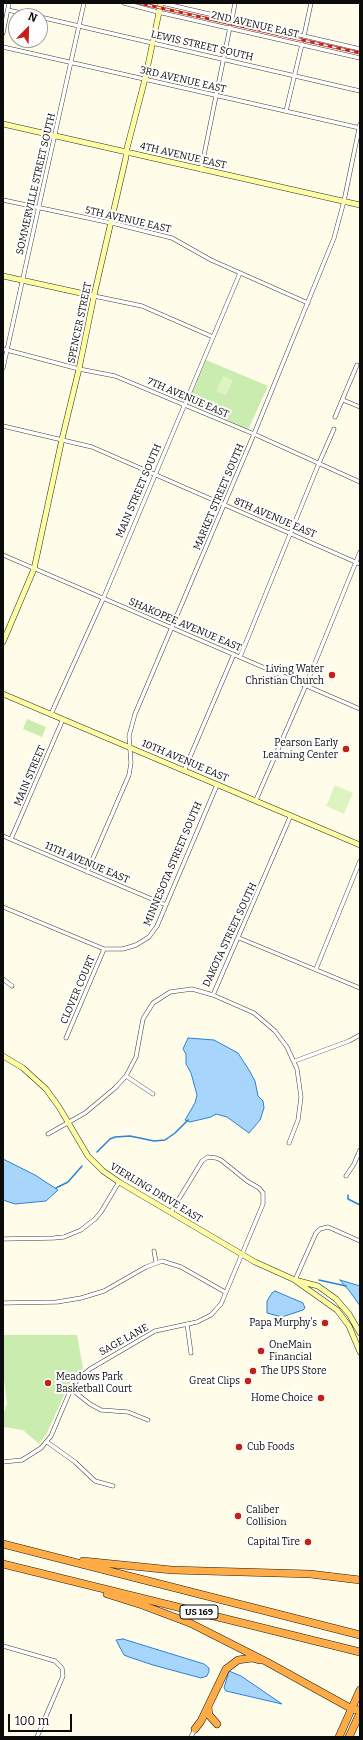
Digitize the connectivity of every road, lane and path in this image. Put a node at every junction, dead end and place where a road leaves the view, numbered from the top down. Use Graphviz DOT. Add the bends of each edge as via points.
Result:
graph roads {
  1 [pos="84,3"];
  2 [pos="124,3"];
  3 [pos="161,3"];
  4 [pos="236,3"];
  5 [pos="311,3"];
  6 [pos="8,10"];
  7 [pos="158,12"];
  8 [pos="48,19"];
  9 [pos="232,19"];
  10 [pos="79,26"];
  11 [pos="230,27"];
  12 [pos="3,33"];
  13 [pos="304,36"];
  14 [pos="152,43"];
  15 [pos="302,44"];
  16 [pos="3,47"];
  17 [pos="360,49"];
  18 [pos="360,58"];
  19 [pos="223,59"];
  20 [pos="71,63"];
  21 [pos="295,76"];
  22 [pos="145,79"];
  23 [pos="360,91"];
  24 [pos="216,96"];
  25 [pos="286,111"];
  26 [pos="3,124"];
  27 [pos="360,127"];
  28 [pos="56,137"];
  29 [pos="126,152"];
  30 [pos="200,170"];
  31 [pos="3,200"];
  32 [pos="344,201"];
  33 [pos="360,205"];
  34 [pos="39,208"];
  35 [pos="111,223"];
  36 [pos="240,273"];
  37 [pos="3,276"];
  38 [pos="23,280"];
  39 [pos="94,296"];
  40 [pos="308,302"];
  41 [pos="213,337"];
  42 [pos="5,349"];
  43 [pos="357,365"];
  44 [pos="3,368"];
  45 [pos="79,369"];
  46 [pos="343,400"];
  47 [pos="184,405"];
  48 [pos="360,407"];
  49 [pos="335,417"];
  50 [pos="3,426"];
  51 [pos="334,429"];
  52 [pos="254,434"];
  53 [pos="62,439"];
  54 [pos="319,463"];
  55 [pos="154,473"];
  56 [pos="360,482"];
  57 [pos="224,505"];
  58 [pos="290,533"];
  59 [pos="360,552"];
  60 [pos="3,555"];
  61 [pos="358,563"];
  62 [pos="34,569"];
  63 [pos="103,599"];
  64 [pos="172,628"];
  65 [pos="3,642"];
  66 [pos="234,654"];
  67 [pos="240,656"];
  68 [pos="306,685"];
  69 [pos="3,694"];
  70 [pos="360,709"];
  71 [pos="51,714"];
  72 [pos="63,719"];
  73 [pos="130,748"];
  74 [pos="184,771"];
  75 [pos="216,784"];
  76 [pos="256,800"];
  77 [pos="291,816"];
  78 [pos="3,836"];
  79 [pos="11,839"];
  80 [pos="360,845"];
  81 [pos="360,861"];
  82 [pos="87,872"];
  83 [pos="166,905"];
  84 [pos="3,907"];
  85 [pos="240,938"];
  86 [pos="104,949"];
  87 [pos="316,969"];
  88 [pos="3,979"];
  89 [pos="12,986"];
  90 [pos="360,988"];
  91 [pos="213,994"];
  92 [pos="360,1035"];
  93 [pos="66,1038"];
  94 [pos="3,1056"];
  95 [pos="295,1061"];
  96 [pos="126,1076"];
  97 [pos="153,1094"];
  98 [pos="68,1123"];
  99 [pos="48,1134"];
  100 [pos="289,1143"];
  101 [pos="360,1150"];
  102 [pos="346,1176"];
  103 [pos="119,1182"];
  104 [pos="171,1212"];
  105 [pos="3,1239"];
  106 [pos="360,1241"];
  107 [pos="154,1251"];
  108 [pos="241,1254"];
  109 [pos="156,1262"];
  110 [pos="295,1280"];
  111 [pos="225,1292"];
  112 [pos="3,1303"];
  113 [pos="187,1324"];
  114 [pos="360,1333"];
  115 [pos="358,1341"];
  116 [pos="360,1352"];
  117 [pos="191,1353"];
  118 [pos="71,1389"];
  119 [pos="148,1420"];
  120 [pos="47,1442"];
  121 [pos="3,1462"];
  122 [pos="113,1486"];
  123 [pos="3,1544"];
  124 [pos="54,1557"];
  125 [pos="3,1564"];
  126 [pos="38,1573"];
  127 [pos="360,1580"];
  128 [pos="360,1635"];
  129 [pos="3,1646"];
  130 [pos="360,1652"];
  131 [pos="267,1662"];
  132 [pos="360,1690"];
  133 [pos="208,1706"];
  134 [pos="352,1709"];
  135 [pos="360,1711"];
  136 [pos="217,1724"];
  137 [pos="195,1729"];
  138 [pos="37,1737"];
  139 [pos="191,1737"];
  140 [pos="340,1737"];
  141 [pos="350,1737"];
  1 -- 10 [label="street, SOMMERVILLE STREET SOUTH"];
  2 -- 7 [label="street, 2ND AVENUE EAST"];
  3 -- 7 [label="street, SPENCER STREET"];
  3 -- 9 [label="street, 2ND AVENUE EAST"];
  4 -- 9 [label="street"];
  5 -- 13 [label="street"];
  6 -- 12 [label="street"];
  7 -- 11 [label="street, 2ND AVENUE EAST"];
  7 -- 14 [label="street, SPENCER STREET"];
  8 -- 10 [label="street, LEWIS STREET SOUTH"];
  9 -- 13 [label="street, 2ND AVENUE EAST"];
  10 -- 14 [label="street, LEWIS STREET SOUTH"];
  10 -- 20 [label="street, SOMMERVILLE STREET SOUTH"];
  11 -- 15 [label="street, 2ND AVENUE EAST"];
  11 -- 19 [label="street"];
  13 -- 17 [label="street, 2ND AVENUE EAST"];
  14 -- 19 [label="street, LEWIS STREET SOUTH"];
  14 -- 22 [label="street, SPENCER STREET"];
  15 -- 18 [label="street, 2ND AVENUE EAST"];
  15 -- 21 [label="street"];
  16 -- 20 [label="street, 3RD AVENUE EAST"];
  19 -- 21 [label="street, LEWIS STREET SOUTH"];
  19 -- 24 [label="street"];
  20 -- 22 [label="street, 3RD AVENUE EAST"];
  20 -- 28 [label="street, SOMMERVILLE STREET SOUTH"];
  21 -- 23 [label="street, LEWIS STREET SOUTH"];
  21 -- 25 [label="street"];
  22 -- 24 [label="street, 3RD AVENUE EAST"];
  22 -- 29 [label="street, SPENCER STREET"];
  24 -- 25 [label="street, 3RD AVENUE EAST"];
  24 -- 30 [label="street"];
  25 -- 27 [label="street, 3RD AVENUE EAST"];
  26 -- 28 [label="street, 4TH AVENUE EAST"];
  27 -- 32 [label="street, MARKET STREET SOUTH"];
  28 -- 29 [label="street, 4TH AVENUE EAST"];
  28 -- 34 [label="street, SOMMERVILLE STREET SOUTH"];
  29 -- 30 [label="street, 4TH AVENUE EAST"];
  29 -- 35 [label="street, SPENCER STREET"];
  30 -- 32 [label="street, 4TH AVENUE EAST"];
  31 -- 34 [label="street, 5TH AVENUE EAST"];
  32 -- 33 [label="street, 4TH AVENUE EAST"];
  32 -- 40 [label="street, MARKET STREET SOUTH" via="334,238"];
  34 -- 35 [label="street, 5TH AVENUE EAST"];
  34 -- 38 [label="street, SOMMERVILLE STREET SOUTH"];
  35 -- 36 [label="street, 5TH AVENUE EAST" via="172,238 206,258"];
  35 -- 39 [label="street, SPENCER STREET"];
  36 -- 40 [label="street, 5TH AVENUE EAST"];
  36 -- 41 [label="street, MAIN STREET SOUTH"];
  37 -- 38 [label="street"];
  38 -- 39 [label="street"];
  38 -- 42 [label="street, SOMMERVILLE STREET SOUTH"];
  39 -- 41 [label="street" via="142,306"];
  39 -- 45 [label="street, SPENCER STREET"];
  40 -- 52 [label="street, MARKET STREET SOUTH"];
  41 -- 47 [label="street, MAIN STREET SOUTH"];
  42 -- 44 [label="street, SOMMERVILLE STREET SOUTH"];
  42 -- 45 [label="street, 7TH AVENUE EAST"];
  43 -- 46 [label="street"];
  45 -- 47 [label="street, 7TH AVENUE EAST" via="115,376"];
  45 -- 53 [label="street, SPENCER STREET"];
  46 -- 48 [label="street"];
  46 -- 49 [label="street"];
  47 -- 52 [label="street, 7TH AVENUE EAST"];
  47 -- 55 [label="street, MAIN STREET SOUTH"];
  50 -- 53 [label="street, 8TH AVENUE EAST"];
  51 -- 54 [label="street"];
  52 -- 54 [label="street, 7TH AVENUE EAST"];
  52 -- 57 [label="street, MARKET STREET SOUTH"];
  53 -- 55 [label="street, 8TH AVENUE EAST" via="92,447"];
  53 -- 62 [label="street, SPENCER STREET"];
  54 -- 56 [label="street, 7TH AVENUE EAST"];
  54 -- 58 [label="street"];
  55 -- 57 [label="street, 8TH AVENUE EAST"];
  55 -- 63 [label="street, MAIN STREET SOUTH"];
  57 -- 58 [label="street, 8TH AVENUE EAST"];
  57 -- 64 [label="street, MARKET STREET SOUTH"];
  58 -- 61 [label="street, 8TH AVENUE EAST"];
  58 -- 67 [label="street"];
  59 -- 61 [label="street"];
  60 -- 62 [label="street, SHAKOPEE AVENUE EAST"];
  61 -- 68 [label="street"];
  62 -- 63 [label="street, SHAKOPEE AVENUE EAST"];
  62 -- 65 [label="street, SPENCER STREET"];
  63 -- 64 [label="street, SHAKOPEE AVENUE EAST"];
  63 -- 71 [label="street, MAIN STREET SOUTH"];
  64 -- 66 [label="street, SHAKOPEE AVENUE EAST"];
  64 -- 73 [label="street, MARKET STREET SOUTH" via="132,721"];
  66 -- 67 [label="street, SHAKOPEE AVENUE EAST"];
  66 -- 74 [label="street"];
  67 -- 68 [label="street, SHAKOPEE AVENUE EAST"];
  68 -- 70 [label="street, SHAKOPEE AVENUE EAST"];
  68 -- 76 [label="street"];
  69 -- 71 [label="street, 10TH AVENUE EAST"];
  71 -- 72 [label="street, 10TH AVENUE EAST"];
  72 -- 73 [label="street, 10TH AVENUE EAST"];
  72 -- 79 [label="street, MAIN STREET"];
  73 -- 74 [label="street, 10TH AVENUE EAST"];
  73 -- 82 [label="street, MARKET STREET SOUTH" via="129,775"];
  74 -- 75 [label="street, 10TH AVENUE EAST"];
  75 -- 76 [label="street, 10TH AVENUE EAST"];
  75 -- 83 [label="street, MINNESOTA STREET SOUTH"];
  76 -- 77 [label="street, 10TH AVENUE EAST"];
  77 -- 80 [label="street, 10TH AVENUE EAST"];
  77 -- 85 [label="street, DAKOTA STREET SOUTH"];
  78 -- 79 [label="street, 11TH AVENUE EAST"];
  79 -- 82 [label="street, 11TH AVENUE EAST"];
  81 -- 87 [label="street"];
  82 -- 83 [label="street, 11TH AVENUE EAST"];
  83 -- 86 [label="street, MINNESOTA STREET SOUTH" via="157,926 143,941 123,949"];
  84 -- 86 [label="street, MINNESOTA STREET SOUTH"];
  85 -- 87 [label="street"];
  85 -- 91 [label="street, DAKOTA STREET SOUTH"];
  86 -- 93 [label="street, CLOVER COURT"];
  87 -- 90 [label="street"];
  88 -- 89 [label="street"];
  91 -- 95 [label="street" via="246,1009 268,1024 281,1037"];
  91 -- 96 [label="street, DAKOTA STREET SOUTH" via="192,989 178,990 165,994 153,1003 143,1018 136,1057"];
  92 -- 95 [label="street"];
  94 -- 98 [label="street, VIERLING DRIVE EAST" via="39,1081"];
  95 -- 100 [label="street" via="301,1088 301,1106"];
  96 -- 97 [label="street"];
  96 -- 98 [label="street, DAKOTA STREET SOUTH" via="95,1105"];
  98 -- 99 [label="street, DAKOTA STREET SOUTH"];
  98 -- 103 [label="street, VIERLING DRIVE EAST" via="88,1156"];
  101 -- 102 [label="street"];
  103 -- 104 [label="street, VIERLING DRIVE EAST"];
  103 -- 105 [label="street" via="95,1220 73,1234 54,1238"];
  104 -- 108 [label="street, VIERLING DRIVE EAST"];
  104 -- 108 [label="street, SAGE LANE" via="202,1161 208,1157 221,1160 262,1190 264,1196 263,1204"];
  106 -- 110 [label="street" via="328,1227 320,1229"];
  107 -- 109 [label="street"];
  108 -- 110 [label="street, VIERLING DRIVE EAST"];
  108 -- 111 [label="street, SAGE LANE"];
  109 -- 111 [label="street" via="175,1263"];
  109 -- 112 [label="street" via="104,1291 81,1298 57,1302"];
  110 -- 114 [label="street, VIERLING DRIVE EAST" via="318,1286 336,1299"];
  110 -- 115 [label="street, VIERLING DRIVE EAST" via="337,1310"];
  111 -- 113 [label="street, SAGE LANE" via="221,1304 211,1315 201,1321"];
  113 -- 117 [label="street"];
  113 -- 118 [label="street, SAGE LANE" via="163,1328 147,1335 90,1369"];
  115 -- 116 [label="street, VIERLING DRIVE EAST"];
  118 -- 119 [label="street" via="101,1410 128,1412"];
  118 -- 120 [label="street, SAGE LANE"];
  120 -- 121 [label="street, SAGE LANE" via="30,1457 15,1462"];
  120 -- 122 [label="street" via="75,1462 95,1481"];
  123 -- 124 [label="highway, US 169"];
  124 -- 127 [label="highway" via="172,1570 310,1574"];
  124 -- 128 [label="highway, US 169"];
  125 -- 126 [label="highway, US 169"];
  126 -- 130 [label="highway, US 169"];
  126 -- 131 [label="highway" via="142,1605 190,1623"];
  129 -- 138 [label="street" via="55,1662 62,1668 63,1676"];
  131 -- 133 [label="highway" via="244,1658 232,1663 226,1669"];
  131 -- 134 [label="highway"];
  132 -- 134 [label="highway"];
  133 -- 136 [label="highway" via="209,1715"];
  133 -- 137 [label="highway"];
  134 -- 135 [label="highway"];
  134 -- 140 [label="highway"];
  135 -- 141 [label="highway"];
  137 -- 139 [label="street"];
}
